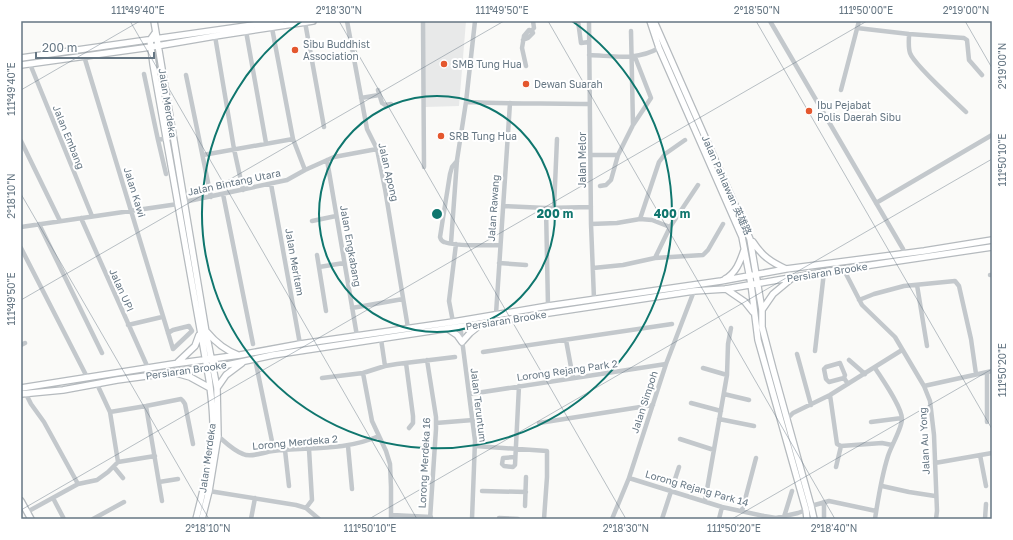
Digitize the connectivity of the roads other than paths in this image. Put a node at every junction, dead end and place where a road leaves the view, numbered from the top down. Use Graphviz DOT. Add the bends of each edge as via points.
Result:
graph roads {
  1 [pos="154,21"];
  2 [pos="281,21"];
  3 [pos="313,21"];
  4 [pos="347,21"];
  5 [pos="423,21"];
  6 [pos="475,21"];
  7 [pos="533,21"];
  8 [pos="578,21"];
  9 [pos="589,21"];
  10 [pos="650,21"];
  11 [pos="654,21"];
  12 [pos="770,21"];
  13 [pos="859,21"];
  14 [pos="305,22"];
  15 [pos="272,24"];
  16 [pos="857,28"];
  17 [pos="246,31"];
  18 [pos="631,31"];
  19 [pos="155,33"];
  20 [pos="909,34"];
  21 [pos="215,36"];
  22 [pos="157,39"];
  23 [pos="150,40"];
  24 [pos="178,42"];
  25 [pos="589,42"];
  26 [pos="158,46"];
  27 [pos="151,47"];
  28 [pos="659,48"];
  29 [pos="133,49"];
  30 [pos="589,55"];
  31 [pos="84,56"];
  32 [pos="634,57"];
  33 [pos="21,58"];
  34 [pos="161,62"];
  35 [pos="30,64"];
  36 [pos="153,64"];
  37 [pos="21,65"];
  38 [pos="526,66"];
  39 [pos="144,74"];
  40 [pos="186,75"];
  41 [pos="982,75"];
  42 [pos="841,90"];
  43 [pos="361,98"];
  44 [pos="466,102"];
  45 [pos="510,103"];
  46 [pos="391,104"];
  47 [pos="590,104"];
  48 [pos="966,112"];
  49 [pos="633,126"];
  50 [pos="324,127"];
  51 [pos="992,135"];
  52 [pos="167,138"];
  53 [pos="293,139"];
  54 [pos="557,139"];
  55 [pos="158,140"];
  56 [pos="685,140"];
  57 [pos="21,141"];
  58 [pos="266,143"];
  59 [pos="234,149"];
  60 [pos="377,149"];
  61 [pos="202,155"];
  62 [pos="591,155"];
  63 [pos="618,155"];
  64 [pos="327,160"];
  65 [pos="457,160"];
  66 [pos="424,167"];
  67 [pos="305,170"];
  68 [pos="166,174"];
  69 [pos="271,184"];
  70 [pos="698,185"];
  71 [pos="600,186"];
  72 [pos="243,190"];
  73 [pos="223,194"];
  74 [pos="211,197"];
  75 [pos="181,203"];
  76 [pos="876,203"];
  77 [pos="503,206"];
  78 [pos="591,207"];
  79 [pos="546,208"];
  80 [pos="554,208"];
  81 [pos="131,211"];
  82 [pos="92,216"];
  83 [pos="336,216"];
  84 [pos="81,218"];
  85 [pos="640,219"];
  86 [pos="312,220"];
  87 [pos="60,221"];
  88 [pos="39,224"];
  89 [pos="591,224"];
  90 [pos="723,224"];
  91 [pos="21,227"];
  92 [pos="670,227"];
  93 [pos="750,239"];
  94 [pos="992,240"];
  95 [pos="454,244"];
  96 [pos="500,245"];
  97 [pos="992,247"];
  98 [pos="21,248"];
  99 [pos="744,248"];
  100 [pos="903,249"];
  101 [pos="934,252"];
  102 [pos="925,254"];
  103 [pos="317,255"];
  104 [pos="655,258"];
  105 [pos="344,263"];
  106 [pos="499,263"];
  107 [pos="526,265"];
  108 [pos="319,268"];
  109 [pos="593,268"];
  110 [pos="786,269"];
  111 [pos="844,270"];
  112 [pos="824,272"];
  113 [pos="757,274"];
  114 [pos="749,276"];
  115 [pos="793,277"];
  116 [pos="721,281"];
  117 [pos="758,283"];
  118 [pos="751,284"];
  119 [pos="917,285"];
  120 [pos="726,289"];
  121 [pos="694,291"];
  122 [pos="403,299"];
  123 [pos="594,299"];
  124 [pos="859,300"];
  125 [pos="548,306"];
  126 [pos="352,308"];
  127 [pos="762,310"];
  128 [pos="326,311"];
  129 [pos="754,313"];
  130 [pos="496,314"];
  131 [pos="162,317"];
  132 [pos="459,320"];
  133 [pos="453,322"];
  134 [pos="482,324"];
  135 [pos="672,324"];
  136 [pos="128,325"];
  137 [pos="460,327"];
  138 [pos="408,328"];
  139 [pos="731,328"];
  140 [pos="448,329"];
  141 [pos="168,333"];
  142 [pos="203,333"];
  143 [pos="357,336"];
  144 [pos="381,339"];
  145 [pos="566,340"];
  146 [pos="462,342"];
  147 [pos="253,344"];
  148 [pos="300,344"];
  149 [pos="926,346"];
  150 [pos="902,350"];
  151 [pos="815,351"];
  152 [pos="483,352"];
  153 [pos="102,354"];
  154 [pos="797,354"];
  155 [pos="240,355"];
  156 [pos="455,357"];
  157 [pos="212,359"];
  158 [pos="255,359"];
  159 [pos="205,360"];
  160 [pos="427,360"];
  161 [pos="849,360"];
  162 [pos="244,362"];
  163 [pos="176,363"];
  164 [pos="406,363"];
  165 [pos="666,364"];
  166 [pos="214,366"];
  167 [pos="385,366"];
  168 [pos="148,368"];
  169 [pos="206,368"];
  170 [pos="703,368"];
  171 [pos="875,368"];
  172 [pos="990,371"];
  173 [pos="173,372"];
  174 [pos="362,374"];
  175 [pos="865,374"];
  176 [pos="976,374"];
  177 [pos="727,375"];
  178 [pos="86,377"];
  179 [pos="322,378"];
  180 [pos="573,378"];
  181 [pos="844,378"];
  182 [pos="97,384"];
  183 [pos="848,384"];
  184 [pos="519,386"];
  185 [pos="924,386"];
  186 [pos="21,388"];
  187 [pos="210,388"];
  188 [pos="217,388"];
  189 [pos="23,394"];
  190 [pos="470,394"];
  191 [pos="724,394"];
  192 [pos="830,395"];
  193 [pos="749,400"];
  194 [pos="691,403"];
  195 [pos="653,405"];
  196 [pos="811,405"];
  197 [pos="146,406"];
  198 [pos="784,408"];
  199 [pos="720,411"];
  200 [pos="110,412"];
  201 [pos="793,413"];
  202 [pos="902,418"];
  203 [pos="719,419"];
  204 [pos="787,419"];
  205 [pos="473,420"];
  206 [pos="871,422"];
  207 [pos="987,422"];
  208 [pos="436,423"];
  209 [pos="539,423"];
  210 [pos="754,426"];
  211 [pos="409,428"];
  212 [pos="218,436"];
  213 [pos="379,436"];
  214 [pos="680,439"];
  215 [pos="192,444"];
  216 [pos="892,445"];
  217 [pos="348,446"];
  218 [pos="476,446"];
  219 [pos="841,446"];
  220 [pos="309,449"];
  221 [pos="516,449"];
  222 [pos="285,450"];
  223 [pos="714,450"];
  224 [pos="274,451"];
  225 [pos="992,453"];
  226 [pos="980,455"];
  227 [pos="155,456"];
  228 [pos="515,457"];
  229 [pos="756,458"];
  230 [pos="118,462"];
  231 [pos="935,463"];
  232 [pos="114,467"];
  233 [pos="679,467"];
  234 [pos="836,467"];
  235 [pos="526,477"];
  236 [pos="123,478"];
  237 [pos="629,478"];
  238 [pos="178,479"];
  239 [pos="159,482"];
  240 [pos="78,484"];
  241 [pos="289,486"];
  242 [pos="882,486"];
  243 [pos="986,486"];
  244 [pos="352,489"];
  245 [pos="209,491"];
  246 [pos="482,491"];
  247 [pos="671,491"];
  248 [pos="792,491"];
  249 [pos="526,492"];
  250 [pos="935,496"];
  251 [pos="53,498"];
  252 [pos="255,498"];
  253 [pos="21,501"];
  254 [pos="162,501"];
  255 [pos="704,501"];
  256 [pos="124,502"];
  257 [pos="824,502"];
  258 [pos="986,504"];
  259 [pos="525,506"];
  260 [pos="812,506"];
  261 [pos="722,507"];
  262 [pos="306,508"];
  263 [pos="806,510"];
  264 [pos="742,511"];
  265 [pos="876,511"];
  266 [pos="27,512"];
  267 [pos="799,516"];
  268 [pos="391,517"];
  269 [pos="764,517"];
  270 [pos="784,517"];
  271 [pos="431,518"];
  272 [pos="31,519"];
  273 [pos="64,519"];
  274 [pos="94,519"];
  275 [pos="196,519"];
  276 [pos="202,519"];
  277 [pos="251,519"];
  278 [pos="319,519"];
  279 [pos="472,519"];
  280 [pos="499,519"];
  281 [pos="518,519"];
  282 [pos="544,519"];
  283 [pos="612,519"];
  284 [pos="662,519"];
  285 [pos="719,519"];
  286 [pos="807,519"];
  287 [pos="814,519"];
  288 [pos="824,519"];
  289 [pos="875,519"];
  290 [pos="936,519"];
  291 [pos="985,519"];
  1 -- 19 [label="main road, Jalan Merdeka"];
  2 -- 15 [label="main road"];
  3 -- 14 [label="main road"];
  4 -- 43 [label="street, Jalan Apong"];
  5 -- 66 [label="street"];
  6 -- 44 [label="street"];
  7 -- 38 [label="street" via="533,29 529,30 523,40"];
  8 -- 25 [label="street" via="580,43"];
  9 -- 25 [label="street, Jalan Melor"];
  10 -- 28 [label="main road, Jalan Pahlawan 英雄路"];
  11 -- 93 [label="main road, Jalan Pahlawan 英雄路"];
  12 -- 76 [label="street"];
  13 -- 16 [label="street"];
  14 -- 15 [label="main road"];
  14 -- 50 [label="street"];
  15 -- 17 [label="main road"];
  15 -- 22 [label="main road"];
  15 -- 53 [label="street"];
  16 -- 20 [label="street"];
  16 -- 42 [label="street"];
  17 -- 21 [label="main road"];
  17 -- 58 [label="street"];
  18 -- 32 [label="street"];
  19 -- 22 [label="main road, Jalan Merdeka"];
  19 -- 23 [label="main road"];
  20 -- 41 [label="street" via="966,39 969,60"];
  20 -- 48 [label="street" via="911,55"];
  21 -- 24 [label="main road"];
  21 -- 59 [label="street"];
  22 -- 23 [label="main road"];
  22 -- 26 [label="main road, Jalan Merdeka"];
  23 -- 27 [label="main road, Jalan Merdeka"];
  23 -- 33 [label="main road"];
  24 -- 26 [label="main road"];
  24 -- 34 [label="main road" via="163,51"];
  25 -- 30 [label="street, Jalan Melor"];
  26 -- 27 [label="main road"];
  26 -- 34 [label="main road, Jalan Merdeka"];
  27 -- 29 [label="main road"];
  27 -- 36 [label="main road, Jalan Merdeka"];
  28 -- 32 [label="street" via="646,55"];
  28 -- 99 [label="main road, Jalan Pahlawan 英雄路" via="737,224"];
  29 -- 31 [label="main road"];
  29 -- 36 [label="main road" via="146,53"];
  30 -- 32 [label="street"];
  30 -- 47 [label="street, Jalan Melor"];
  31 -- 35 [label="main road"];
  31 -- 81 [label="street, Jalan Kawi"];
  32 -- 49 [label="street"];
  32 -- 49 [label="street" via="651,98"];
  34 -- 75 [label="main road, Jalan Merdeka"];
  35 -- 37 [label="main road"];
  35 -- 82 [label="street, Jalan Embang"];
  36 -- 52 [label="main road, Jalan Merdeka"];
  39 -- 55 [label="street"];
  40 -- 61 [label="street"];
  43 -- 46 [label="street" via="379,92 382,103"];
  43 -- 60 [label="street, Jalan Apong" via="367,129"];
  44 -- 45 [label="street"];
  44 -- 65 [label="street"];
  45 -- 47 [label="street"];
  45 -- 77 [label="street, Jalan Rawang"];
  47 -- 62 [label="street, Jalan Melor"];
  49 -- 63 [label="street"];
  51 -- 76 [label="street"];
  52 -- 55 [label="street"];
  52 -- 75 [label="main road, Jalan Merdeka"];
  53 -- 58 [label="street"];
  53 -- 67 [label="street"];
  54 -- 80 [label="street"];
  55 -- 68 [label="street"];
  56 -- 85 [label="street" via="665,154 660,162"];
  57 -- 87 [label="street"];
  58 -- 59 [label="street"];
  59 -- 61 [label="street"];
  59 -- 72 [label="street"];
  60 -- 64 [label="street, Jalan Bintang Utara"];
  60 -- 122 [label="street, Jalan Apong"];
  61 -- 74 [label="street"];
  62 -- 63 [label="street"];
  62 -- 78 [label="street, Jalan Melor"];
  63 -- 71 [label="street" via="611,180"];
  64 -- 67 [label="street, Jalan Bintang Utara"];
  64 -- 83 [label="street, Jalan Engkabang"];
  65 -- 95 [label="street"];
  65 -- 95 [label="street" via="450,174 440,237 442,242"];
  67 -- 69 [label="street, Jalan Bintang Utara" via="288,180"];
  69 -- 72 [label="street, Jalan Bintang Utara"];
  69 -- 148 [label="street, Jalan Meritam"];
  70 -- 92 [label="street"];
  72 -- 73 [label="street, Jalan Bintang Utara"];
  73 -- 74 [label="street, Jalan Bintang Utara"];
  73 -- 147 [label="street"];
  74 -- 75 [label="street, Jalan Bintang Utara"];
  75 -- 81 [label="street, Jalan Bintang Utara"];
  75 -- 142 [label="main road, Jalan Merdeka"];
  76 -- 100 [label="street"];
  77 -- 79 [label="street"];
  77 -- 96 [label="street, Jalan Rawang"];
  78 -- 80 [label="street"];
  78 -- 89 [label="street, Jalan Melor"];
  79 -- 80 [label="street"];
  79 -- 125 [label="street"];
  81 -- 82 [label="street, Jalan Bintang Utara"];
  81 -- 131 [label="street, Jalan Kawi"];
  82 -- 84 [label="street, Jalan Bintang Utara"];
  83 -- 86 [label="street"];
  83 -- 105 [label="street, Jalan Engkabang"];
  84 -- 87 [label="street, Jalan Bintang Utara"];
  84 -- 136 [label="street, Jalan UPI"];
  85 -- 89 [label="street"];
  85 -- 92 [label="street" via="652,220"];
  87 -- 88 [label="street, Jalan Bintang Utara"];
  88 -- 91 [label="street, Jalan Bintang Utara"];
  88 -- 153 [label="street"];
  89 -- 109 [label="street, Jalan Melor"];
  90 -- 104 [label="street" via="703,255"];
  92 -- 104 [label="street"];
  93 -- 110 [label="main road" via="764,256"];
  93 -- 113 [label="main road, Jalan Pahlawan 英雄路"];
  94 -- 101 [label="main road, Persiaran Brooke"];
  95 -- 96 [label="street"];
  95 -- 133 [label="street" via="449,301"];
  96 -- 106 [label="street, Jalan Rawang"];
  97 -- 101 [label="main road, Persiaran Brooke"];
  98 -- 178 [label="street"];
  99 -- 114 [label="main road, Jalan Pahlawan 英雄路"];
  99 -- 116 [label="main road" via="734,271"];
  101 -- 102 [label="main road, Persiaran Brooke"];
  102 -- 110 [label="main road, Persiaran Brooke"];
  102 -- 111 [label="main road, Persiaran Brooke"];
  103 -- 108 [label="street"];
  104 -- 109 [label="street"];
  105 -- 108 [label="street"];
  105 -- 126 [label="street, Jalan Engkabang"];
  106 -- 107 [label="street"];
  106 -- 130 [label="street, Jalan Rawang"];
  108 -- 128 [label="street"];
  109 -- 123 [label="street, Jalan Melor"];
  110 -- 113 [label="main road, Persiaran Brooke"];
  111 -- 112 [label="main road, Persiaran Brooke"];
  111 -- 124 [label="street, Jalan Au Yong"];
  112 -- 115 [label="main road, Persiaran Brooke"];
  112 -- 151 [label="street"];
  113 -- 114 [label="main road, Persiaran Brooke"];
  113 -- 117 [label="main road, Jalan Pahlawan 英雄路"];
  114 -- 116 [label="main road, Persiaran Brooke"];
  114 -- 118 [label="main road, Jalan Pahlawan 英雄路"];
  115 -- 117 [label="main road, Persiaran Brooke"];
  115 -- 127 [label="main road" via="773,294"];
  116 -- 123 [label="main road, Persiaran Brooke"];
  117 -- 118 [label="main road, Persiaran Brooke"];
  117 -- 127 [label="main road, Jalan Pahlawan 英雄路"];
  118 -- 120 [label="main road, Persiaran Brooke"];
  118 -- 129 [label="main road, Jalan Pahlawan 英雄路"];
  119 -- 124 [label="street" via="904,286"];
  119 -- 149 [label="street"];
  119 -- 176 [label="street" via="953,281 959,284"];
  120 -- 121 [label="main road, Persiaran Brooke"];
  120 -- 129 [label="main road" via="745,302"];
  121 -- 134 [label="main road, Persiaran Brooke"];
  121 -- 165 [label="street, Jalan Simpoh"];
  122 -- 126 [label="street"];
  122 -- 138 [label="street, Jalan Apong"];
  123 -- 125 [label="main road, Persiaran Brooke"];
  124 -- 150 [label="street, Jalan Au Yong" via="895,337"];
  125 -- 130 [label="main road, Persiaran Brooke"];
  126 -- 143 [label="street, Jalan Engkabang"];
  127 -- 198 [label="main road, Jalan Pahlawan 英雄路" via="764,331"];
  129 -- 263 [label="main road, Jalan Pahlawan 英雄路" via="758,340"];
  130 -- 132 [label="main road, Persiaran Brooke"];
  131 -- 136 [label="street"];
  131 -- 141 [label="street, Jalan Kawi"];
  132 -- 133 [label="main road, Persiaran Brooke"];
  132 -- 137 [label="street, Jalan Teruntum"];
  133 -- 138 [label="main road, Persiaran Brooke"];
  134 -- 137 [label="main road, Persiaran Brooke"];
  134 -- 146 [label="main road"];
  135 -- 145 [label="street"];
  136 -- 168 [label="street, Jalan UPI"];
  137 -- 140 [label="main road, Persiaran Brooke"];
  137 -- 146 [label="street, Jalan Teruntum"];
  138 -- 143 [label="main road, Persiaran Brooke"];
  139 -- 177 [label="street"];
  140 -- 144 [label="main road, Persiaran Brooke"];
  140 -- 146 [label="main road"];
  141 -- 141 [label="street, Jalan Kawi" via="189,326 192,331 173,349"];
  142 -- 155 [label="main road" via="227,350"];
  142 -- 157 [label="main road, Jalan Merdeka"];
  142 -- 159 [label="main road, Jalan Merdeka"];
  142 -- 163 [label="main road" via="195,346"];
  143 -- 148 [label="main road, Persiaran Brooke"];
  144 -- 158 [label="main road, Persiaran Brooke"];
  144 -- 167 [label="street"];
  145 -- 152 [label="street"];
  145 -- 180 [label="street"];
  146 -- 190 [label="street, Jalan Teruntum"];
  148 -- 155 [label="main road, Persiaran Brooke"];
  150 -- 171 [label="street"];
  150 -- 185 [label="street, Jalan Au Yong"];
  154 -- 196 [label="street"];
  155 -- 157 [label="main road, Persiaran Brooke"];
  156 -- 160 [label="street"];
  157 -- 159 [label="main road, Persiaran Brooke"];
  157 -- 166 [label="main road, Jalan Merdeka"];
  158 -- 162 [label="main road, Persiaran Brooke"];
  158 -- 224 [label="street"];
  159 -- 163 [label="main road, Persiaran Brooke"];
  159 -- 169 [label="main road, Jalan Merdeka"];
  160 -- 164 [label="street"];
  160 -- 208 [label="street, Lorong Merdeka 16"];
  161 -- 175 [label="street"];
  162 -- 166 [label="main road, Persiaran Brooke"];
  162 -- 188 [label="main road" via="226,375"];
  163 -- 168 [label="main road, Persiaran Brooke"];
  164 -- 167 [label="street"];
  164 -- 211 [label="street" via="414,416"];
  165 -- 180 [label="street, Lorong Rejang Park 2"];
  165 -- 195 [label="street, Jalan Simpoh"];
  166 -- 169 [label="main road, Persiaran Brooke"];
  166 -- 188 [label="main road, Jalan Merdeka"];
  167 -- 174 [label="street"];
  168 -- 178 [label="main road, Persiaran Brooke"];
  169 -- 173 [label="main road, Persiaran Brooke"];
  169 -- 187 [label="main road, Jalan Merdeka"];
  170 -- 177 [label="street"];
  171 -- 175 [label="street"];
  171 -- 202 [label="street" via="898,406"];
  172 -- 176 [label="street"];
  172 -- 207 [label="street"];
  173 -- 182 [label="main road, Persiaran Brooke"];
  173 -- 187 [label="main road" via="190,377"];
  174 -- 179 [label="street"];
  174 -- 213 [label="street" via="372,421"];
  175 -- 183 [label="street"];
  176 -- 185 [label="street"];
  177 -- 191 [label="street"];
  178 -- 186 [label="main road, Persiaran Brooke"];
  180 -- 184 [label="street, Lorong Rejang Park 2"];
  181 -- 181 [label="street" via="829,382 824,369 840,363"];
  181 -- 183 [label="street"];
  182 -- 189 [label="main road, Persiaran Brooke"];
  182 -- 200 [label="street"];
  183 -- 192 [label="street"];
  184 -- 190 [label="street, Lorong Rejang Park 2"];
  184 -- 221 [label="street"];
  185 -- 231 [label="street, Jalan Au Yong" via="932,410"];
  187 -- 275 [label="main road, Jalan Merdeka" via="213,433"];
  188 -- 212 [label="main road, Jalan Merdeka"];
  189 -- 240 [label="street" via="39,414"];
  190 -- 205 [label="street, Jalan Teruntum"];
  191 -- 193 [label="street"];
  191 -- 199 [label="street"];
  192 -- 196 [label="street"];
  192 -- 219 [label="street" via="836,443"];
  194 -- 199 [label="street"];
  195 -- 209 [label="street"];
  195 -- 237 [label="street, Jalan Simpoh"];
  196 -- 201 [label="street"];
  197 -- 200 [label="street"];
  197 -- 215 [label="street" via="182,399"];
  197 -- 227 [label="street"];
  198 -- 201 [label="street"];
  198 -- 204 [label="main road, Jalan Pahlawan 英雄路"];
  199 -- 203 [label="street"];
  200 -- 230 [label="street"];
  201 -- 204 [label="street"];
  202 -- 206 [label="street"];
  202 -- 216 [label="street" via="902,424"];
  203 -- 210 [label="street"];
  203 -- 223 [label="street"];
  204 -- 260 [label="main road, Jalan Pahlawan 英雄路"];
  205 -- 208 [label="street"];
  205 -- 218 [label="street, Jalan Teruntum"];
  208 -- 271 [label="street, Lorong Merdeka 16"];
  212 -- 224 [label="street, Lorong Merdeka 2" via="243,455"];
  212 -- 245 [label="main road, Jalan Merdeka"];
  213 -- 217 [label="street, Lorong Merdeka 2"];
  213 -- 268 [label="street" via="390,464"];
  214 -- 223 [label="street"];
  216 -- 219 [label="street" via="882,443"];
  216 -- 242 [label="street" via="884,469"];
  217 -- 220 [label="street, Lorong Merdeka 2"];
  217 -- 244 [label="street"];
  218 -- 221 [label="street"];
  218 -- 279 [label="street, Jalan Teruntum"];
  219 -- 234 [label="street"];
  220 -- 222 [label="street, Lorong Merdeka 2"];
  220 -- 262 [label="street" via="312,500"];
  221 -- 228 [label="street"];
  221 -- 282 [label="street" via="547,452"];
  222 -- 224 [label="street, Lorong Merdeka 2"];
  222 -- 241 [label="street"];
  223 -- 255 [label="street"];
  225 -- 226 [label="street"];
  226 -- 231 [label="street"];
  226 -- 243 [label="street"];
  227 -- 230 [label="street"];
  227 -- 239 [label="street"];
  229 -- 264 [label="street"];
  230 -- 232 [label="street"];
  231 -- 250 [label="street, Jalan Au Yong"];
  232 -- 236 [label="street"];
  232 -- 240 [label="street" via="97,480"];
  233 -- 247 [label="street"];
  235 -- 249 [label="street"];
  237 -- 247 [label="street, Lorong Rejang Park 14"];
  237 -- 283 [label="street, Jalan Simpoh"];
  238 -- 239 [label="street"];
  239 -- 254 [label="street"];
  240 -- 251 [label="street"];
  242 -- 250 [label="street"];
  242 -- 265 [label="street"];
  245 -- 252 [label="street"];
  245 -- 276 [label="main road, Jalan Merdeka"];
  246 -- 249 [label="street"];
  247 -- 255 [label="street, Lorong Rejang Park 14"];
  247 -- 284 [label="street"];
  248 -- 270 [label="street"];
  249 -- 259 [label="street"];
  250 -- 290 [label="street, Jalan Au Yong"];
  251 -- 266 [label="street"];
  251 -- 273 [label="street"];
  252 -- 262 [label="street"];
  252 -- 277 [label="street"];
  253 -- 266 [label="main road"];
  255 -- 261 [label="street, Lorong Rejang Park 14"];
  256 -- 274 [label="street"];
  257 -- 260 [label="street"];
  257 -- 265 [label="street" via="842,503"];
  257 -- 288 [label="street"];
  258 -- 291 [label="street"];
  260 -- 287 [label="main road, Jalan Pahlawan 英雄路"];
  261 -- 264 [label="street, Lorong Rejang Park 14"];
  261 -- 285 [label="street"];
  262 -- 278 [label="street"];
  263 -- 267 [label="street, Lorong Rejang Park 14"];
  263 -- 286 [label="main road, Jalan Pahlawan 英雄路"];
  264 -- 269 [label="street, Lorong Rejang Park 14"];
  265 -- 289 [label="street"];
  266 -- 272 [label="main road"];
  267 -- 270 [label="street, Lorong Rejang Park 14"];
  268 -- 271 [label="street"];
  269 -- 270 [label="street, Lorong Rejang Park 14"];
  280 -- 281 [label="street"];
}
